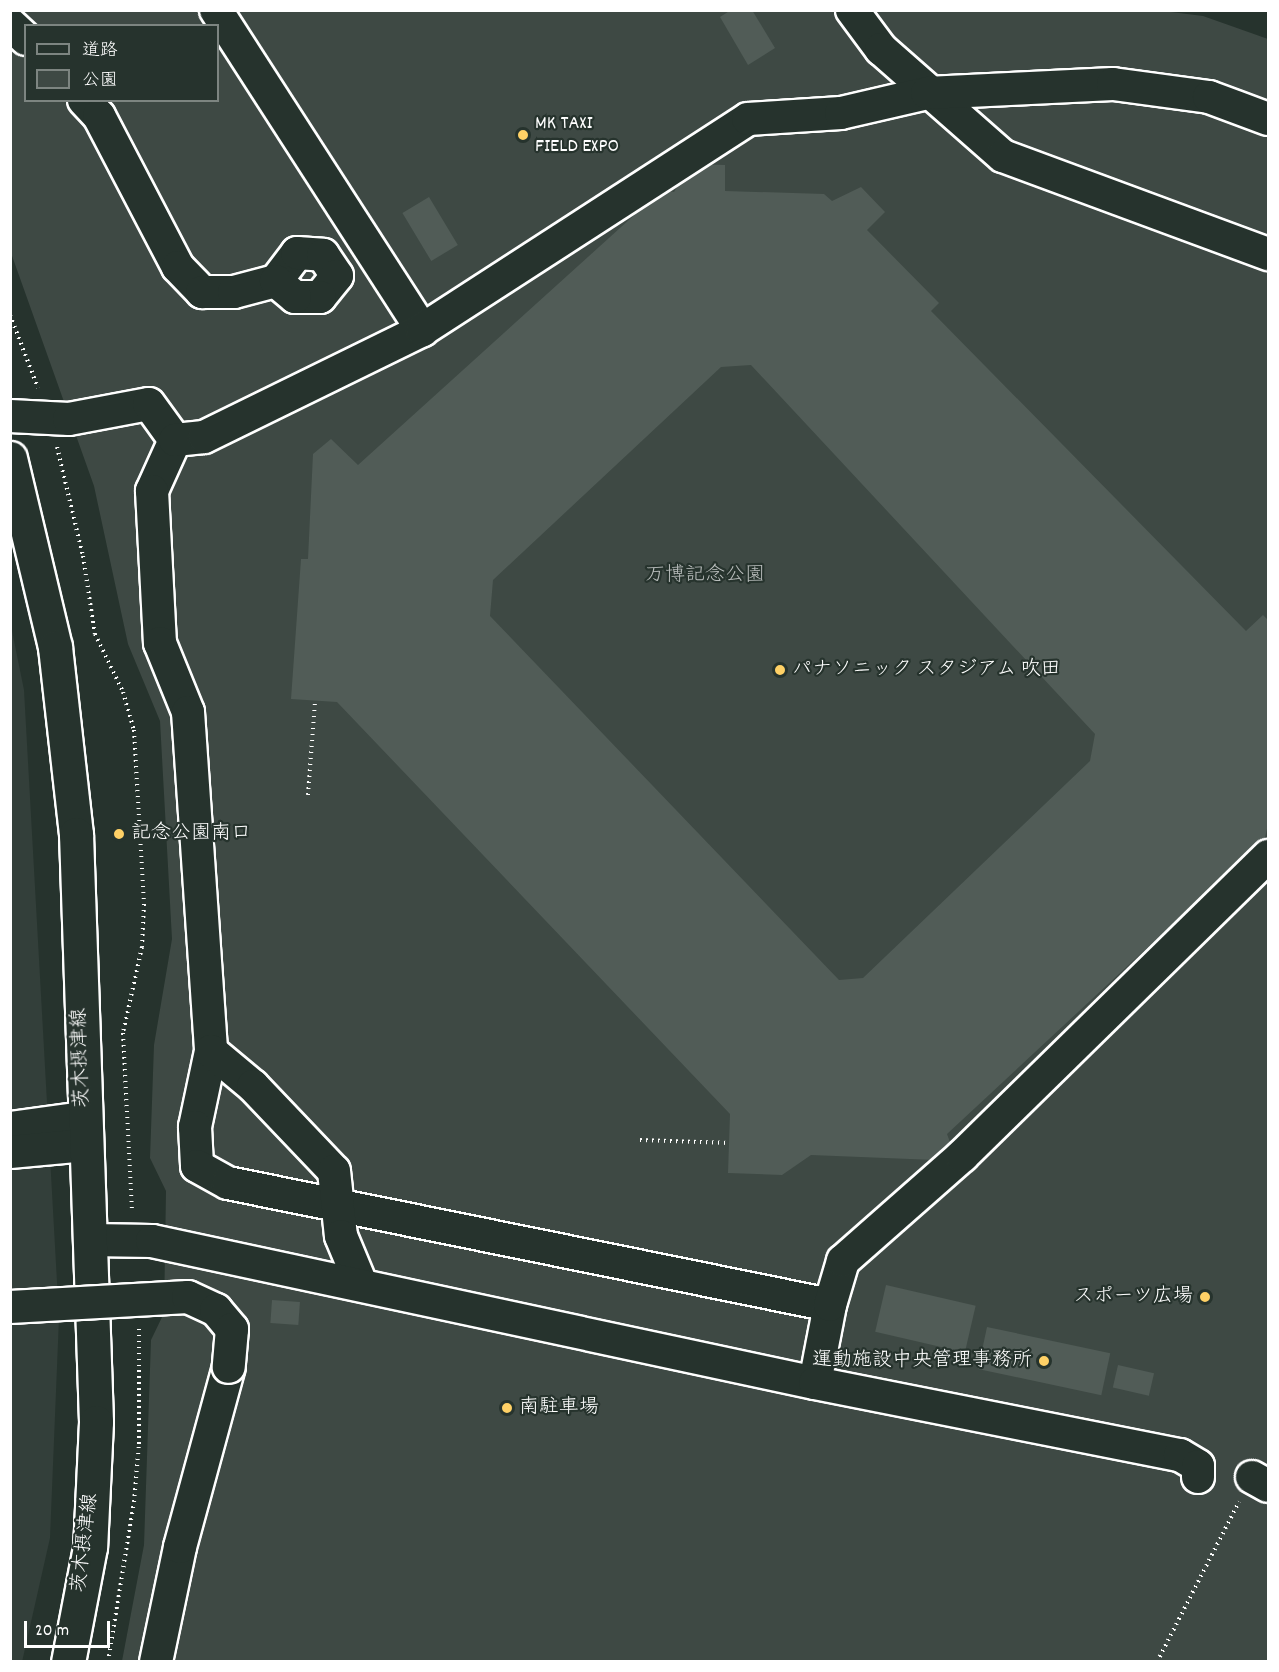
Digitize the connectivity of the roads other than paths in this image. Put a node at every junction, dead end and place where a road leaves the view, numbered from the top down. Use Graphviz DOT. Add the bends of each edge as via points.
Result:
graph roads {
  1 [pos="216,10"];
  2 [pos="852,10"];
  3 [pos="10,24"];
  4 [pos="24,37"];
  5 [pos="927,93"];
  6 [pos="86,102"];
  7 [pos="1269,119"];
  8 [pos="1269,254"];
  9 [pos="276,281"];
  10 [pos="422,330"];
  11 [pos="10,416"];
  12 [pos="175,440"];
  13 [pos="10,458"];
  14 [pos="1269,856"];
  15 [pos="211,1051"];
  16 [pos="10,1128"];
  17 [pos="85,1131"];
  18 [pos="10,1152"];
  19 [pos="338,1204"];
  20 [pos="91,1240"];
  21 [pos="361,1284"];
  22 [pos="830,1305"];
  23 [pos="10,1307"];
  24 [pos="815,1383"];
  25 [pos="1198,1478"];
  26 [pos="171,1597"];
  27 [pos="68,1662"];
  28 [pos="156,1662"];
  29 [pos="170,1662"];
  1 -- 10 [label="lane"];
  2 -- 5 [label="lane" via="881,49"];
  3 -- 4 [label="lane"];
  5 -- 7 [label="lane" via="1113,84 1209,97"];
  5 -- 8 [label="lane" via="1003,156"];
  5 -- 10 [label="lane" via="841,113 748,119"];
  6 -- 9 [label="lane" via="99,116 178,267 202,292 234,292"];
  10 -- 12 [label="lane" via="204,436"];
  11 -- 12 [label="lane" via="50,420 149,404"];
  12 -- 15 [label="lane" via="152,492 160,644 188,712"];
  13 -- 17 [label="main road, 茨木摂津線" via="55,647 72,799"];
  14 -- 22 [label="lane" via="962,1156 843,1261"];
  15 -- 19 [label="lane" via="253,1086 334,1172"];
  15 -- 19 [label="lane" via="195,1127 197,1166 228,1183"];
  16 -- 17 [label="lane"];
  17 -- 18 [label="lane"];
  17 -- 20 [label="main road, 茨木摂津線"];
  19 -- 21 [label="lane" via="340,1236"];
  19 -- 22 [label="lane"];
  20 -- 21 [label="lane" via="152,1241"];
  20 -- 27 [label="main road, 茨木摂津線" via="96,1422 90,1547"];
  21 -- 24 [label="lane"];
  22 -- 24 [label="lane"];
  23 -- 26 [label="lane, bridge" via="188,1297 216,1310 232,1329 229,1366 180,1547"];
  24 -- 25 [label="lane" via="1180,1455 1198,1466"];
  26 -- 28 [label="lane"];
  26 -- 29 [label="lane"];
}
